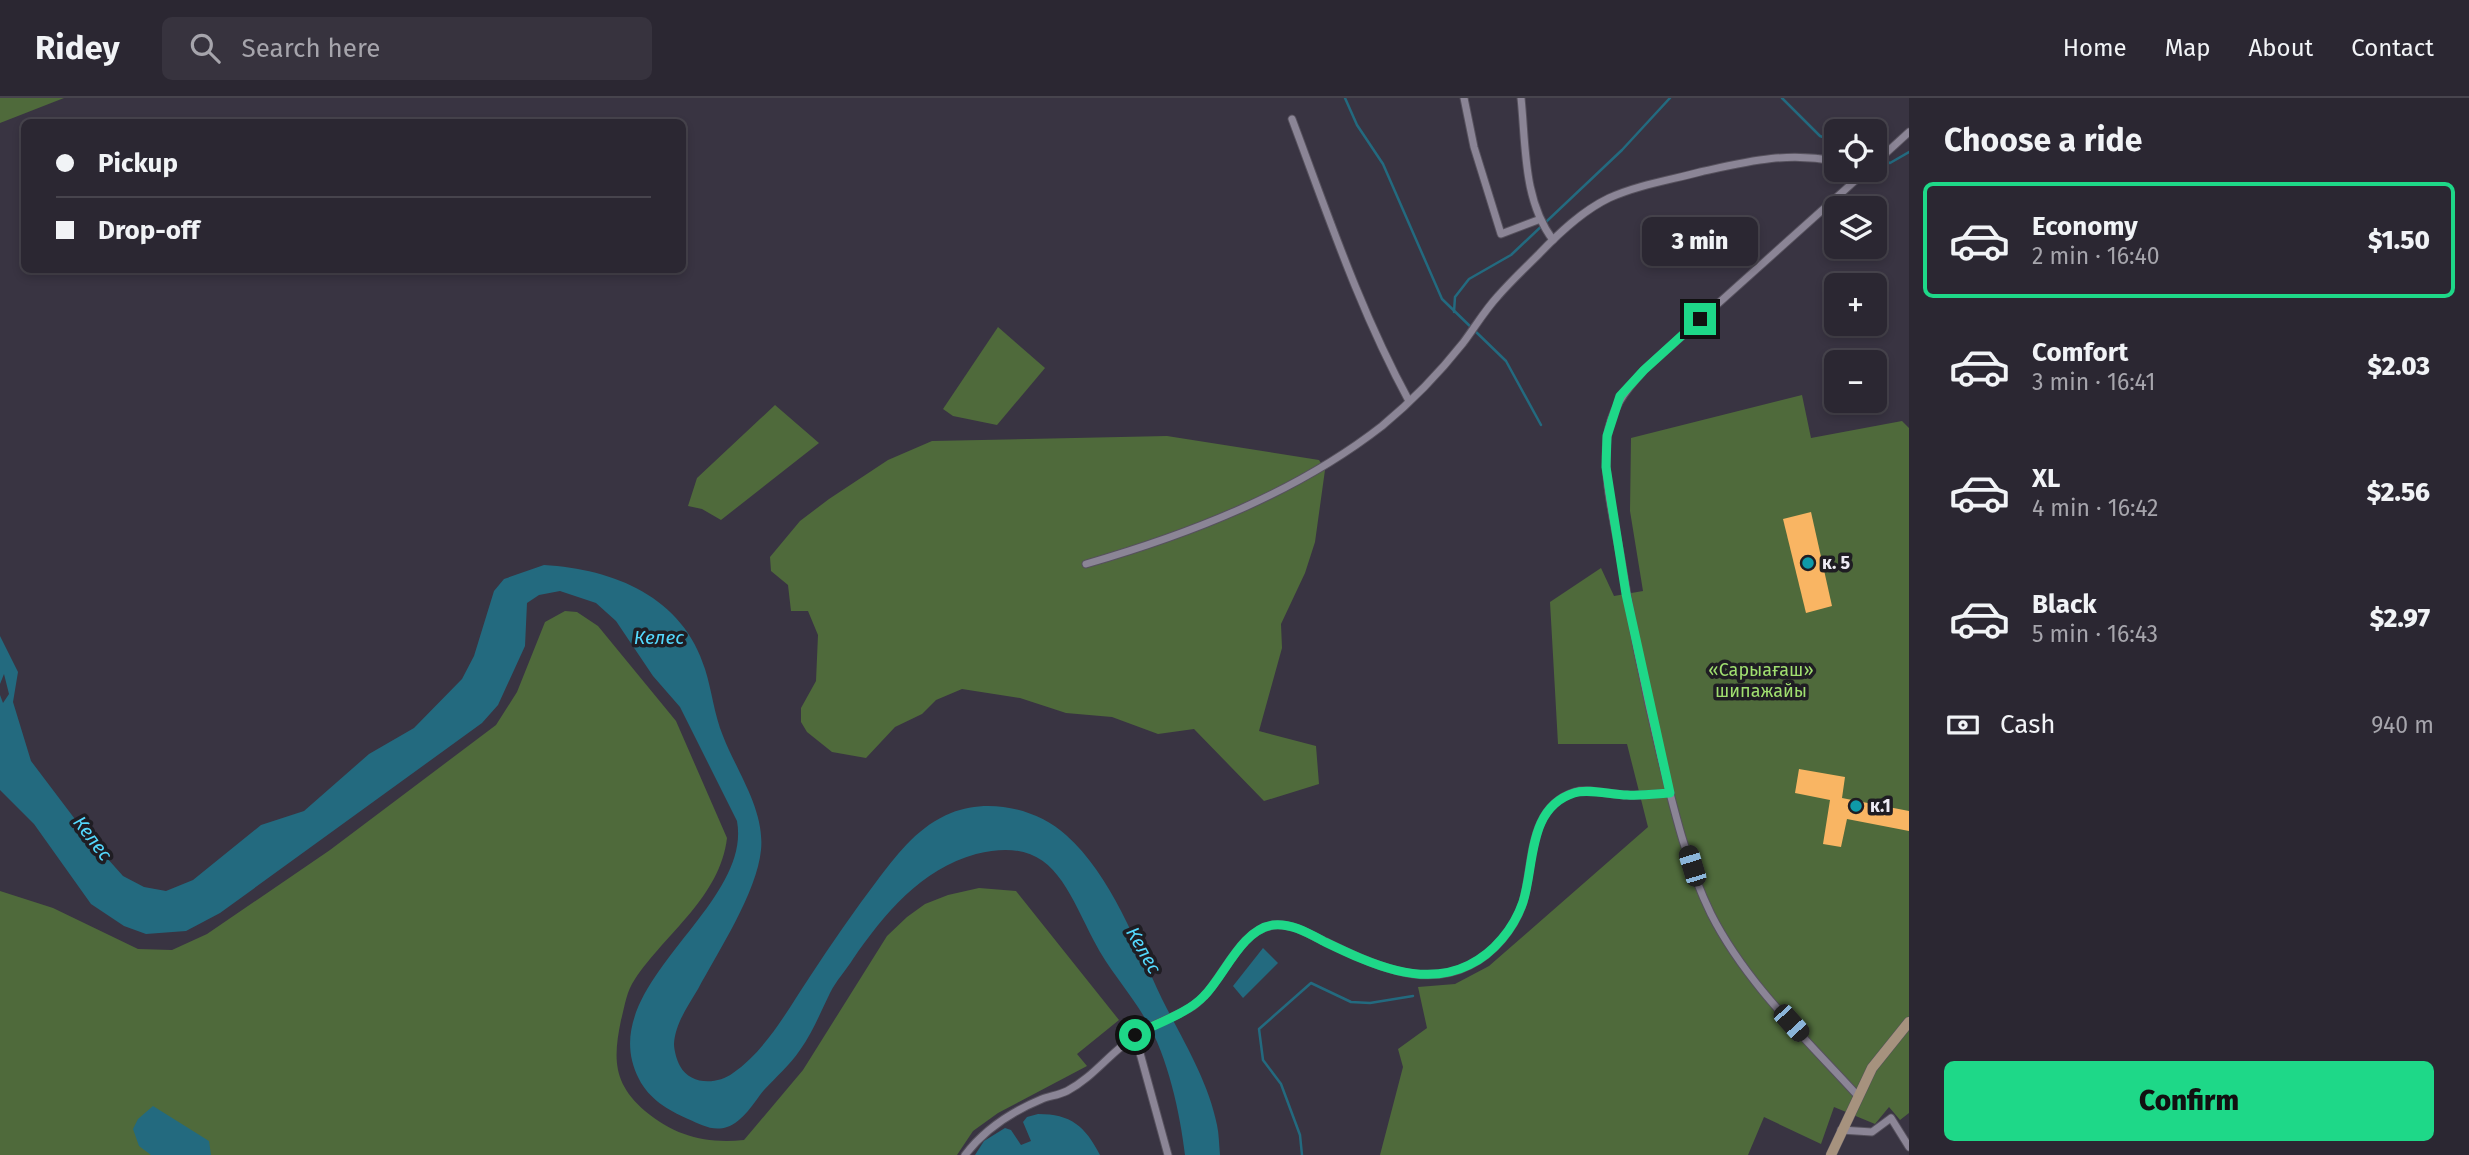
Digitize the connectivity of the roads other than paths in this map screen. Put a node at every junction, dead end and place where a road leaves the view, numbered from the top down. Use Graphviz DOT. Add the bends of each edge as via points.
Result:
graph roads {
  1 [pos="1464,98"];
  2 [pos="1521,98"];
  3 [pos="1292,120"];
  4 [pos="1909,132"];
  5 [pos="1887,152"];
  6 [pos="1824,159"];
  7 [pos="1852,182"];
  8 [pos="1538,220"];
  9 [pos="1553,240"];
  10 [pos="1409,401"];
  11 [pos="1086,564"];
  12 [pos="1670,793"];
  13 [pos="1909,1022"];
  14 [pos="1135,1035"];
  15 [pos="1857,1095"];
  16 [pos="1841,1130"];
  17 [pos="1909,1147"];
  18 [pos="965,1155"];
  19 [pos="1168,1155"];
  20 [pos="1831,1155"];
  1 -- 8 [label="street" via="1501,234"];
  2 -- 8 [label="street" via="1530,188"];
  3 -- 10 [label="street" via="1349,272"];
  4 -- 5 [label="street"];
  6 -- 9 [label="street" via="1801,155 1755,161 1636,188 1599,204"];
  7 -- 12 [label="street" via="1644,370 1620,396 1613,414 1606,467 1626,594"];
  8 -- 9 [label="street"];
  9 -- 10 [label="street" via="1497,297 1462,344"];
  10 -- 11 [label="street" via="1339,457 1272,493 1158,543"];
  12 -- 14 [label="street" via="1576,792 1557,803 1539,824 1524,901 1514,923 1500,942 1464,968 1436,976 1413,974 1355,956 1298,928 1273,925 1249,938 1203,997"];
  12 -- 15 [label="street" via="1694,876 1728,944 1762,991"];
  13 -- 15 [label="main road"];
  14 -- 18 [label="street" via="1089,1077 1010,1116"];
  14 -- 19 [label="street"];
  15 -- 16 [label="main road"];
  16 -- 17 [label="street" via="1872,1132 1891,1118"];
  16 -- 20 [label="main road"];
}
